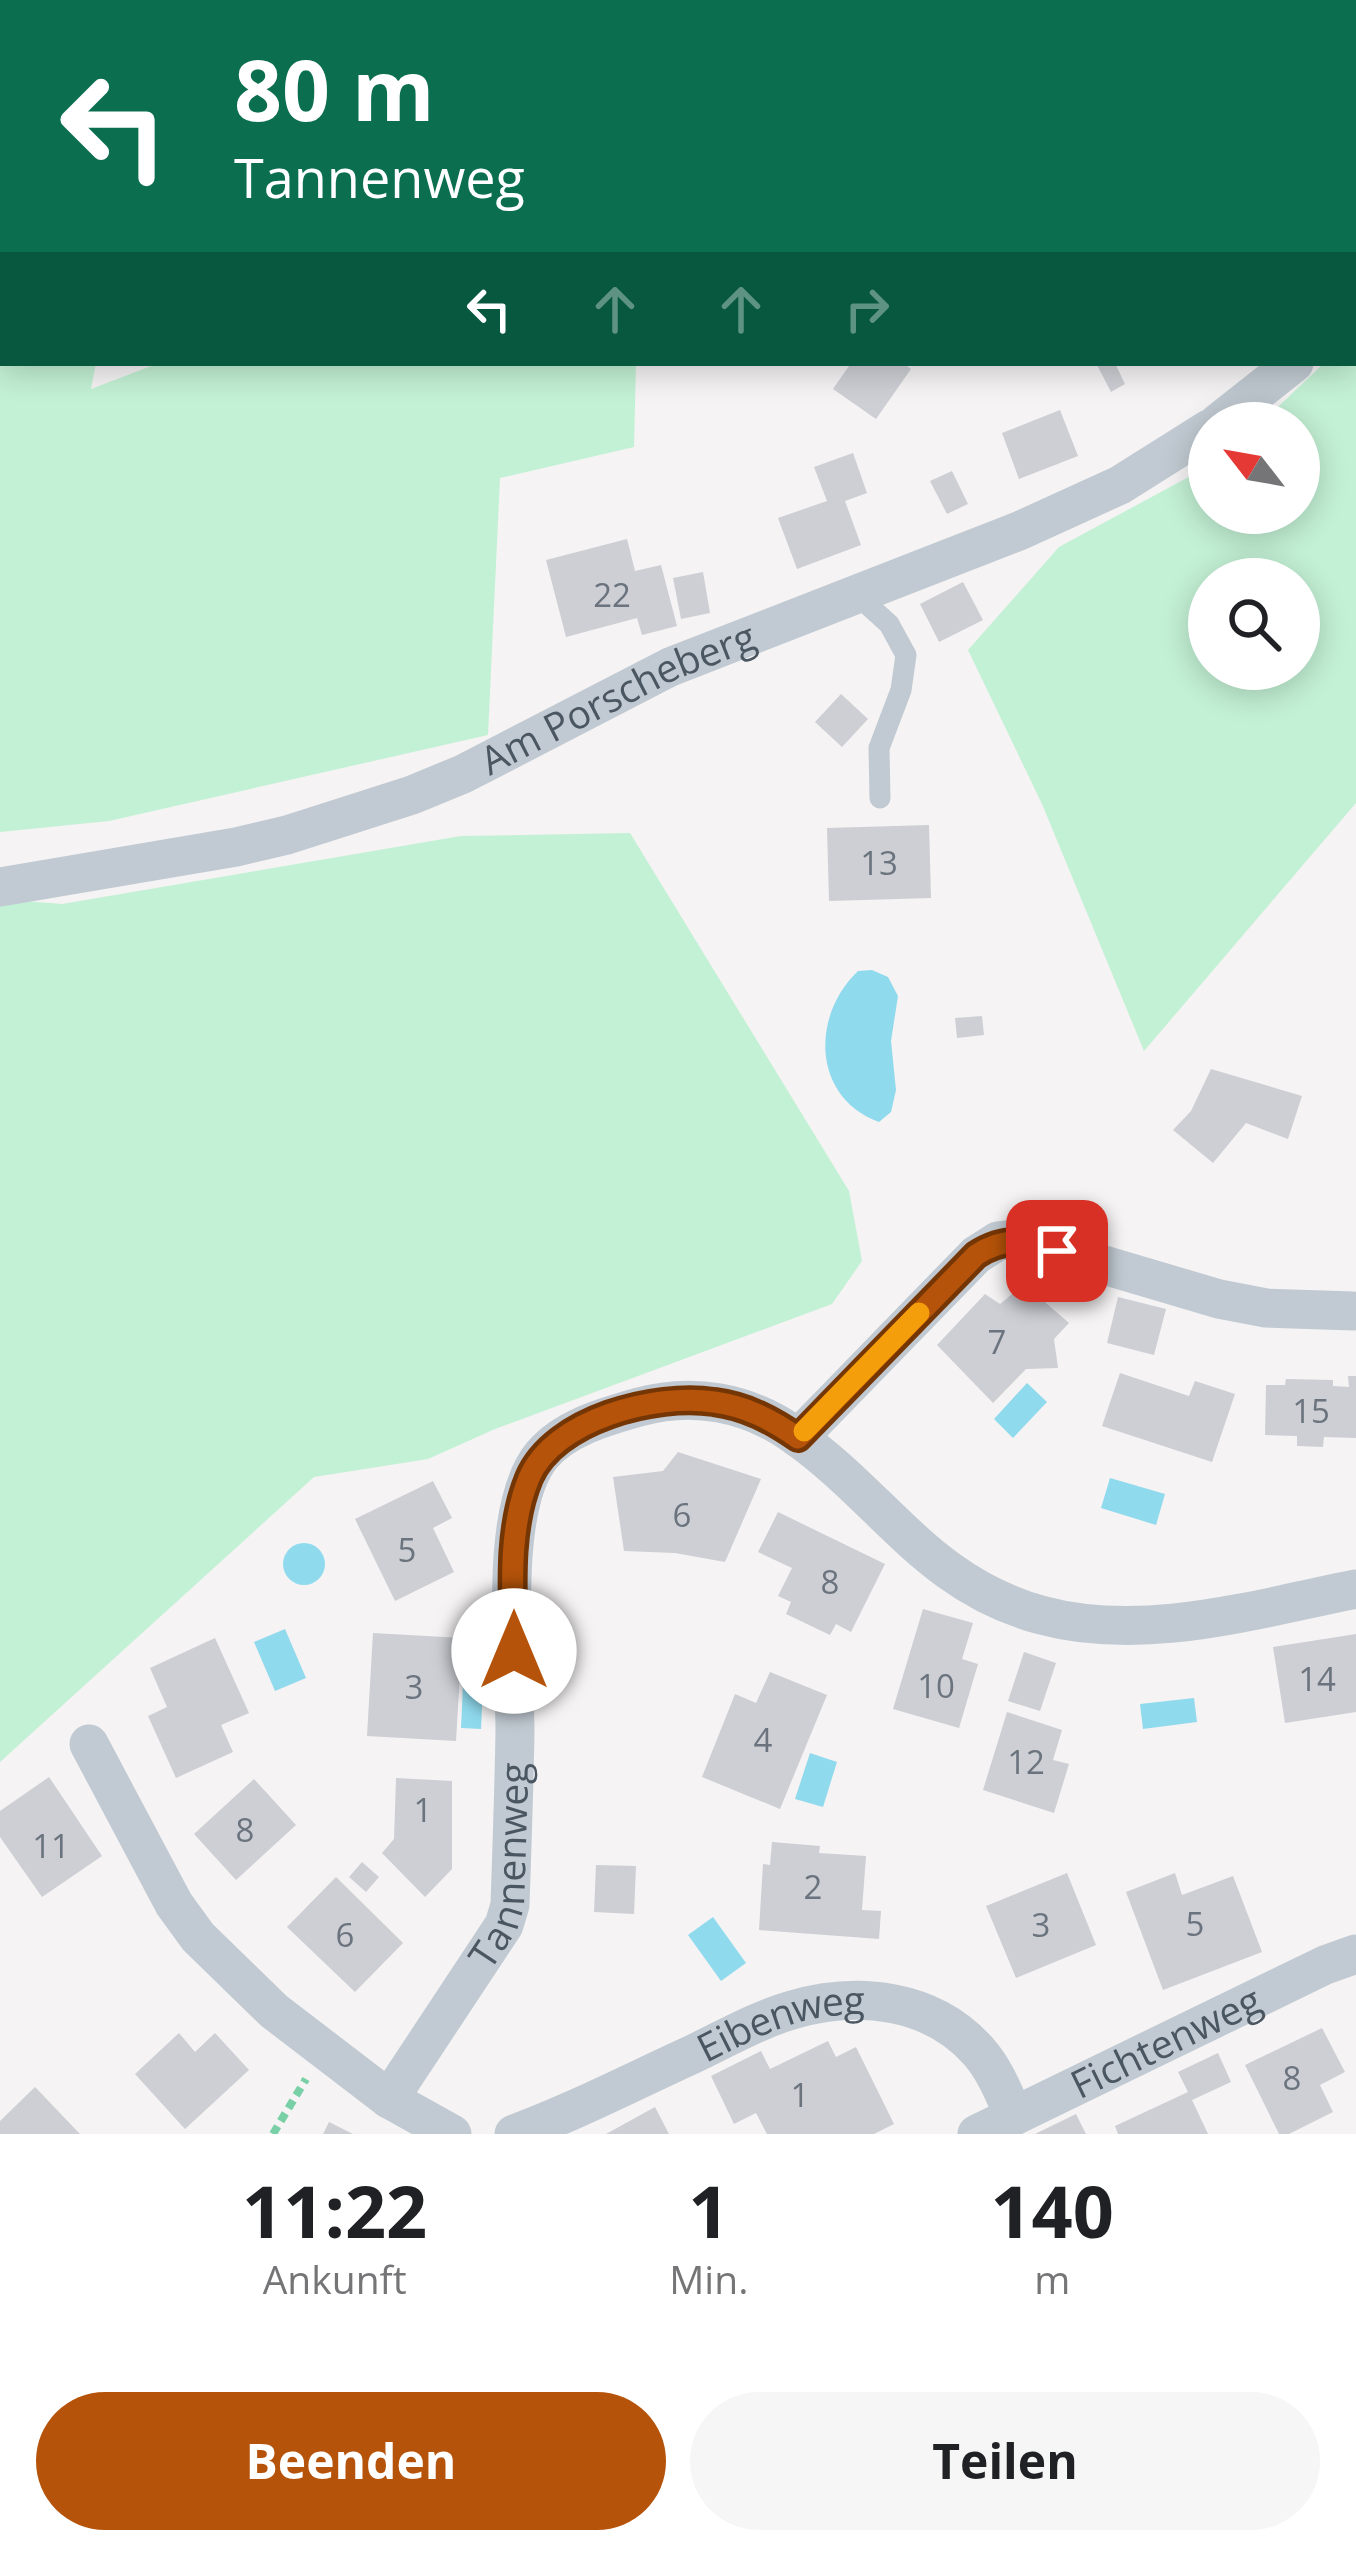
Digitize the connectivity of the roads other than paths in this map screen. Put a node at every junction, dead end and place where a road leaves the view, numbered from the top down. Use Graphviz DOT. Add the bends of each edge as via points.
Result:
graph roads {
  1 [pos="1290,366"];
  2 [pos="1245,402"];
  3 [pos="1188,442"];
  4 [pos="858,596"];
  5 [pos="880,798"];
  6 [pos="0,887"];
  7 [pos="1353,1312"];
  8 [pos="798,1438"];
  9 [pos="1356,1589"];
  10 [pos="89,1744"];
  11 [pos="1356,1954"];
  12 [pos="389,2099"];
  13 [pos="1014,2116"];
  14 [pos="452,2134"];
  15 [pos="514,2134"];
  16 [pos="977,2134"];
  1 -- 2 [label="street"];
  3 -- 4 [label="street, Am Porscheberg" via="1120,485"];
  4 -- 5 [label="lane" via="890,624 906,655 879,748"];
  4 -- 6 [label="street, Am Porscheberg" via="670,667 412,795 236,847"];
  7 -- 8 [label="street" via="1266,1308 1016,1239 998,1241"];
  8 -- 9 [label="street, Tannenweg" via="938,1566 1041,1615 1082,1625 1162,1624"];
  8 -- 12 [label="street, Tannenweg" via="743,1408 683,1400 592,1422 540,1457 513,1553 511,1905"];
  10 -- 12 [label="street" via="198,1937 274,2012"];
  11 -- 13 [label="street, Fichtenweg"];
  12 -- 14 [label="street"];
  13 -- 15 [label="street, Eibenweg" via="988,2063 957,2030 897,2003 858,2000 787,2011"];
  13 -- 16 [label="street, Fichtenweg"];
}
